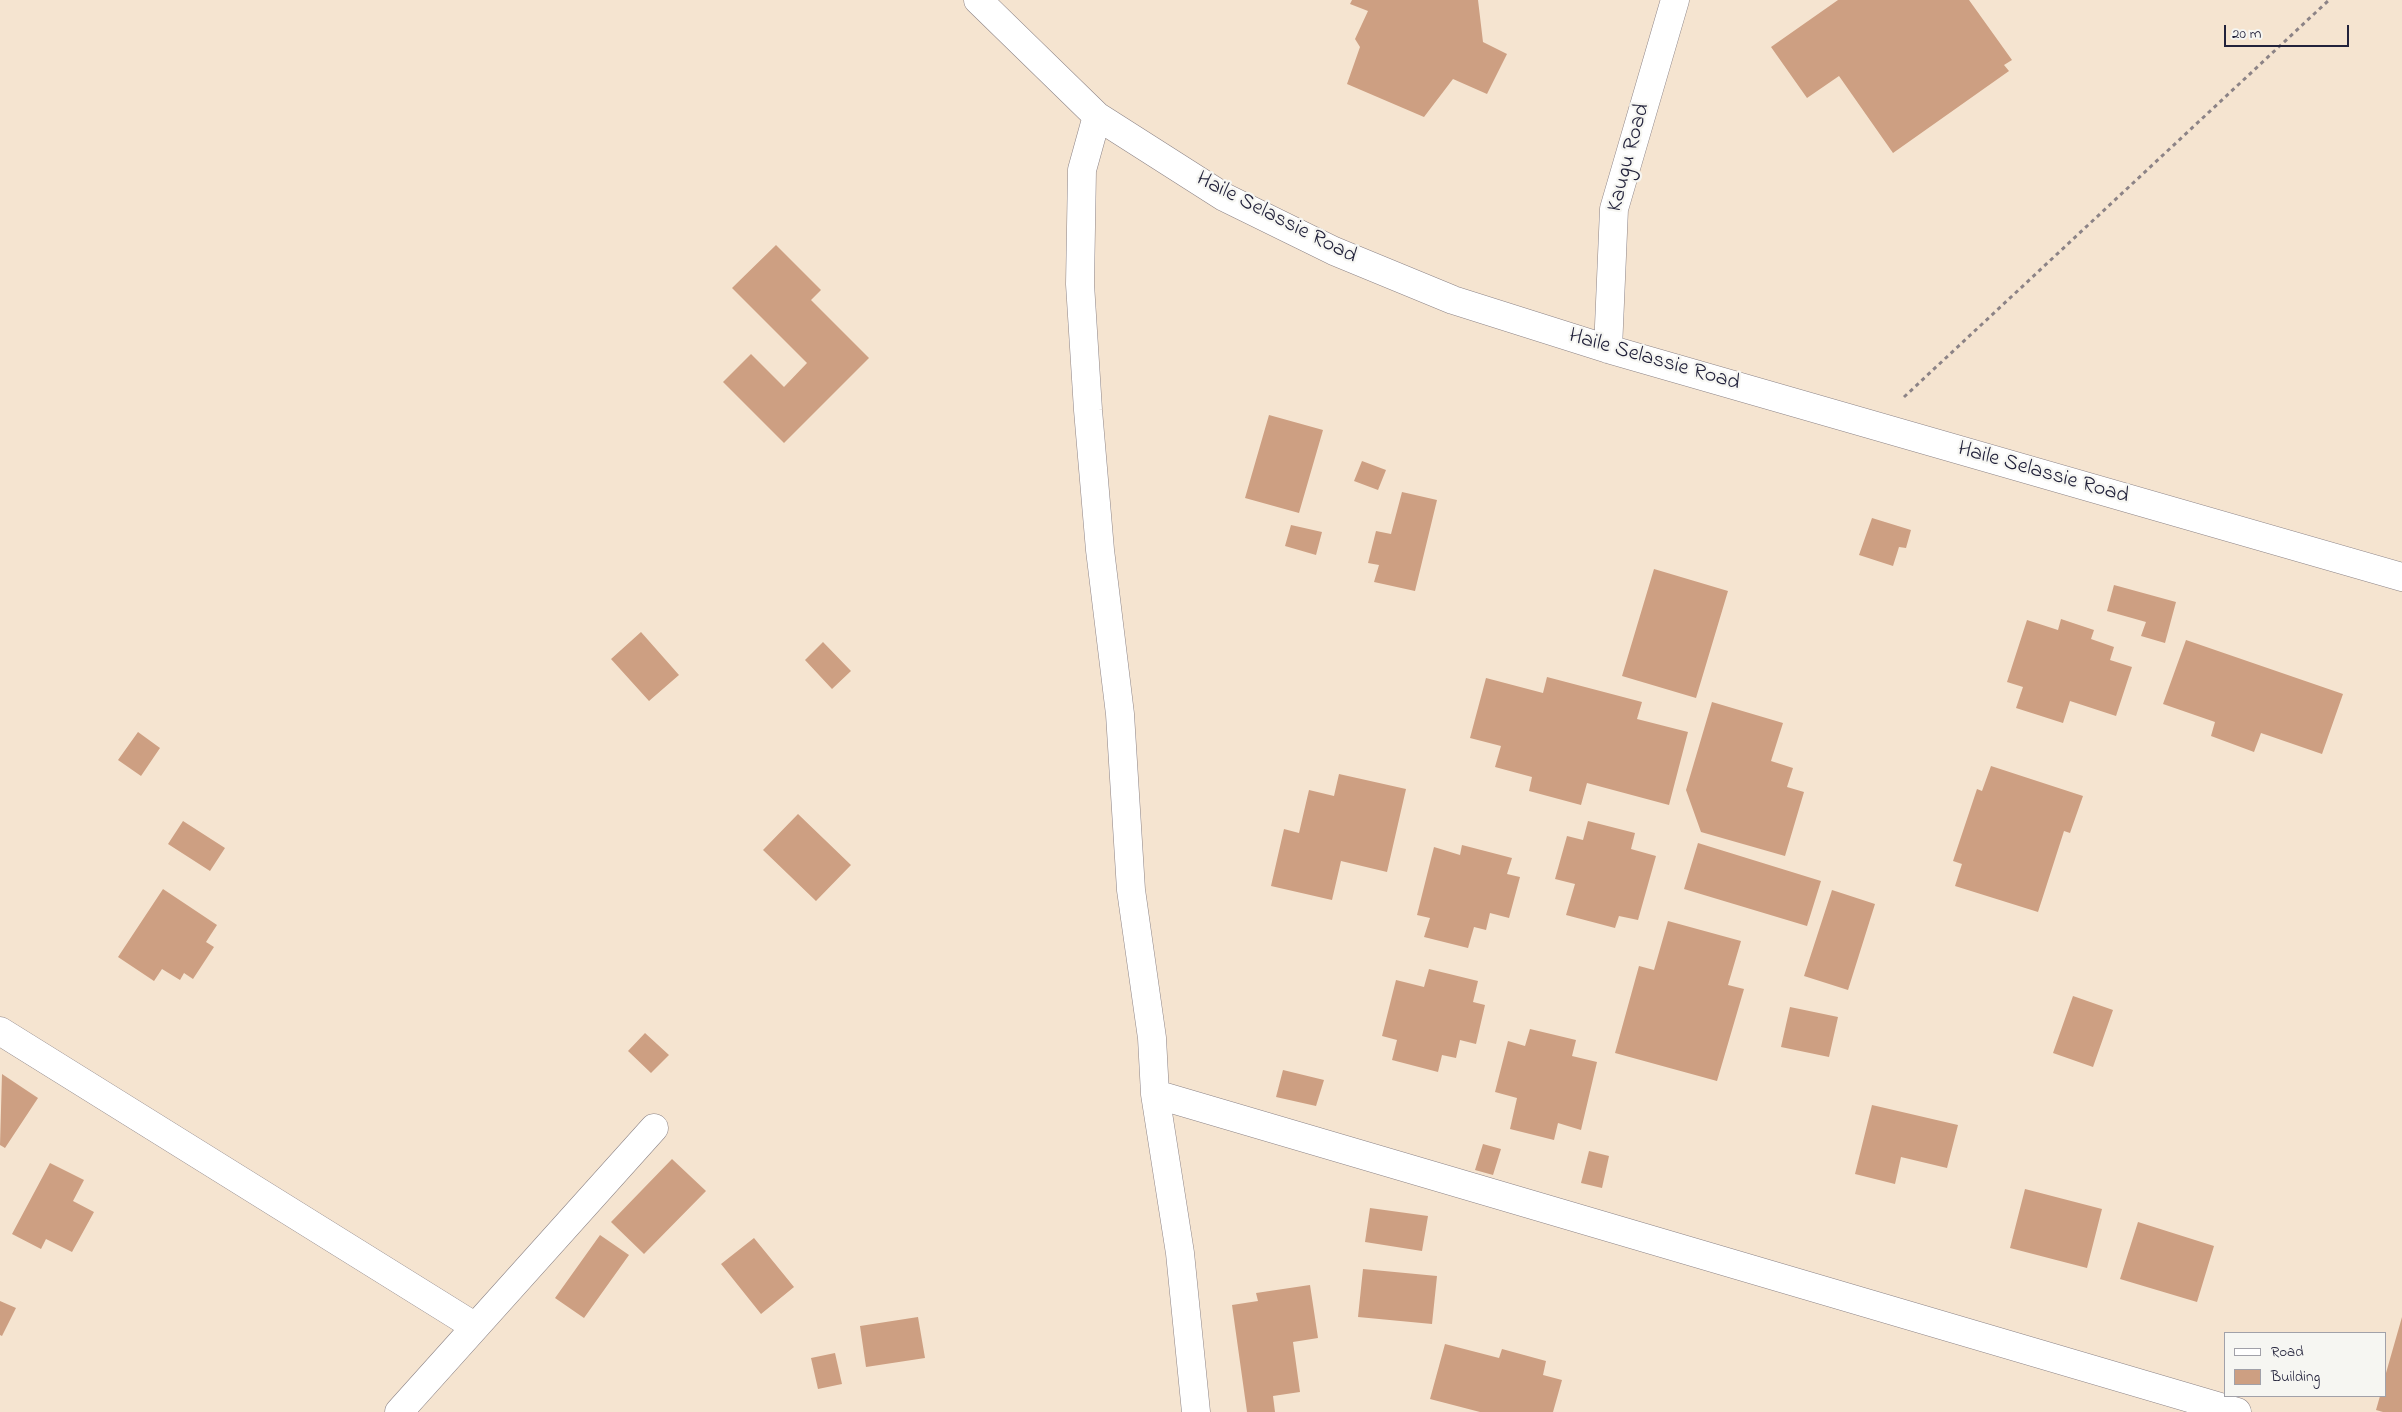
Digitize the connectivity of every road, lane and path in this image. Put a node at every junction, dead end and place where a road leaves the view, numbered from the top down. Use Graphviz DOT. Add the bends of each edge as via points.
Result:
graph roads {
  1 [pos="978,0"];
  2 [pos="1675,0"];
  3 [pos="2329,0"];
  4 [pos="1097,116"];
  5 [pos="1608,349"];
  6 [pos="1874,425"];
  7 [pos="2402,577"];
  8 [pos="0,1031"];
  9 [pos="1155,1094"];
  10 [pos="654,1128"];
  11 [pos="474,1326"];
  12 [pos="399,1412"];
  13 [pos="1196,1412"];
  14 [pos="2237,1412"];
  1 -- 4 [label="street, Haile Selassie Road"];
  2 -- 5 [label="street, Kaugu Road" via="1614,209"];
  3 -- 6 [label="path"];
  4 -- 5 [label="street, Haile Selassie Road" via="1224,196 1334,251 1453,300"];
  4 -- 9 [label="street" via="1082,170 1080,284 1100,550 1120,714 1131,890 1152,1038"];
  5 -- 6 [label="street, Haile Selassie Road"];
  6 -- 7 [label="street, Haile Selassie Road"];
  8 -- 11 [label="street"];
  9 -- 13 [label="street" via="1180,1253"];
  9 -- 14 [label="street"];
  10 -- 11 [label="street"];
  11 -- 12 [label="street"];
}
